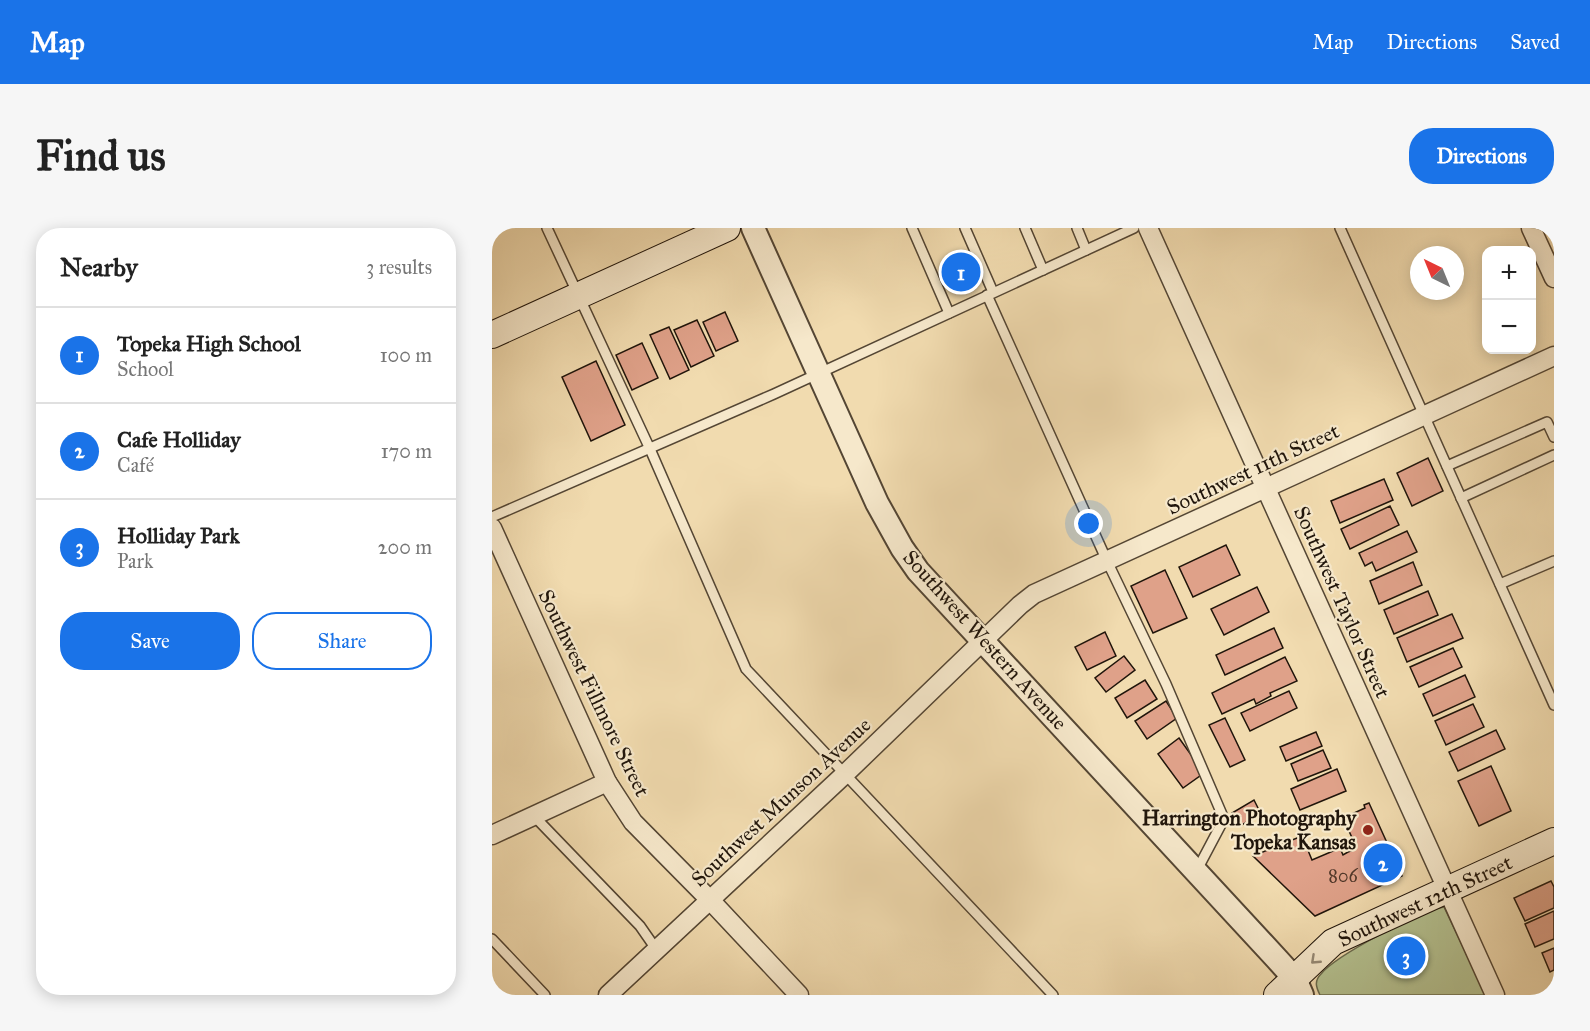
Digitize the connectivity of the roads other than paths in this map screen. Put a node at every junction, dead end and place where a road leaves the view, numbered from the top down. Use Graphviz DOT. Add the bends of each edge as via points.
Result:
graph roads {
  1 [pos="547,228"];
  2 [pos="727,228"];
  3 [pos="753,228"];
  4 [pos="912,228"];
  5 [pos="965,228"];
  6 [pos="1024,228"];
  7 [pos="1077,228"];
  8 [pos="1134,228"];
  9 [pos="1148,228"];
  10 [pos="1340,228"];
  11 [pos="1531,228"];
  12 [pos="1086,250"];
  13 [pos="1043,270"];
  14 [pos="1554,278"];
  15 [pos="990,294"];
  16 [pos="578,296"];
  17 [pos="949,312"];
  18 [pos="492,335"];
  19 [pos="1554,356"];
  20 [pos="817,372"];
  21 [pos="1424,415"];
  22 [pos="1554,437"];
  23 [pos="650,449"];
  24 [pos="1554,455"];
  25 [pos="1447,466"];
  26 [pos="1265,489"];
  27 [pos="1461,498"];
  28 [pos="492,517"];
  29 [pos="492,528"];
  30 [pos="1107,561"];
  31 [pos="1554,561"];
  32 [pos="1500,584"];
  33 [pos="983,641"];
  34 [pos="1554,705"];
  35 [pos="844,774"];
  36 [pos="607,782"];
  37 [pos="534,816"];
  38 [pos="492,835"];
  39 [pos="1554,841"];
  40 [pos="1196,872"];
  41 [pos="1447,890"];
  42 [pos="710,900"];
  43 [pos="492,939"];
  44 [pos="656,949"];
  45 [pos="1291,990"];
  46 [pos="544,995"];
  47 [pos="608,995"];
  48 [pos="799,995"];
  49 [pos="1053,995"];
  50 [pos="1496,995"];
  1 -- 16 [label="lane"];
  2 -- 16 [label="main road"];
  3 -- 20 [label="street, Southwest Western Avenue"];
  4 -- 17 [label="lane"];
  5 -- 15 [label="lane"];
  6 -- 13 [label="lane"];
  7 -- 12 [label="lane"];
  8 -- 12 [label="lane"];
  9 -- 26 [label="street, Southwest Taylor Street"];
  10 -- 21 [label="lane"];
  11 -- 14 [label="street"];
  12 -- 13 [label="lane"];
  13 -- 15 [label="lane"];
  15 -- 17 [label="lane"];
  15 -- 30 [label="lane"];
  16 -- 18 [label="main road"];
  16 -- 23 [label="lane"];
  17 -- 20 [label="lane"];
  19 -- 21 [label="street, Southwest 11th Street"];
  20 -- 23 [label="lane"];
  20 -- 33 [label="street, Southwest Western Avenue" via="902,548"];
  21 -- 25 [label="lane"];
  21 -- 26 [label="street, Southwest 11th Street"];
  22 -- 25 [label="lane" via="1547,422"];
  23 -- 28 [label="lane"];
  23 -- 35 [label="lane" via="746,669"];
  24 -- 27 [label="lane"];
  25 -- 27 [label="lane"];
  26 -- 30 [label="street, Southwest 11th Street"];
  26 -- 41 [label="street, Southwest Taylor Street"];
  27 -- 32 [label="lane"];
  29 -- 36 [label="street, Southwest Fillmore Street"];
  30 -- 33 [label="street, Southwest 11th Street" via="1034,594"];
  30 -- 40 [label="lane" via="1224,819"];
  31 -- 32 [label="lane"];
  32 -- 34 [label="lane"];
  33 -- 35 [label="street, Southwest Munson Avenue"];
  33 -- 40 [label="street, Southwest Western Avenue"];
  35 -- 42 [label="street, Southwest Munson Avenue"];
  35 -- 49 [label="lane"];
  36 -- 37 [label="street"];
  36 -- 42 [label="street, Southwest Fillmore Street" via="633,822"];
  37 -- 38 [label="street"];
  37 -- 44 [label="lane" via="640,926"];
  39 -- 41 [label="main road, Southwest 12th Street"];
  40 -- 45 [label="street, Southwest Western Avenue"];
  41 -- 45 [label="main road, Southwest 12th Street, one-way" via="1333,942"];
  41 -- 50 [label="street, Southwest Taylor Street"];
  42 -- 44 [label="street, Southwest Munson Avenue"];
  42 -- 48 [label="street, Southwest Fillmore Street"];
  43 -- 46 [label="lane"];
  44 -- 47 [label="street, Southwest Munson Avenue"];
}
